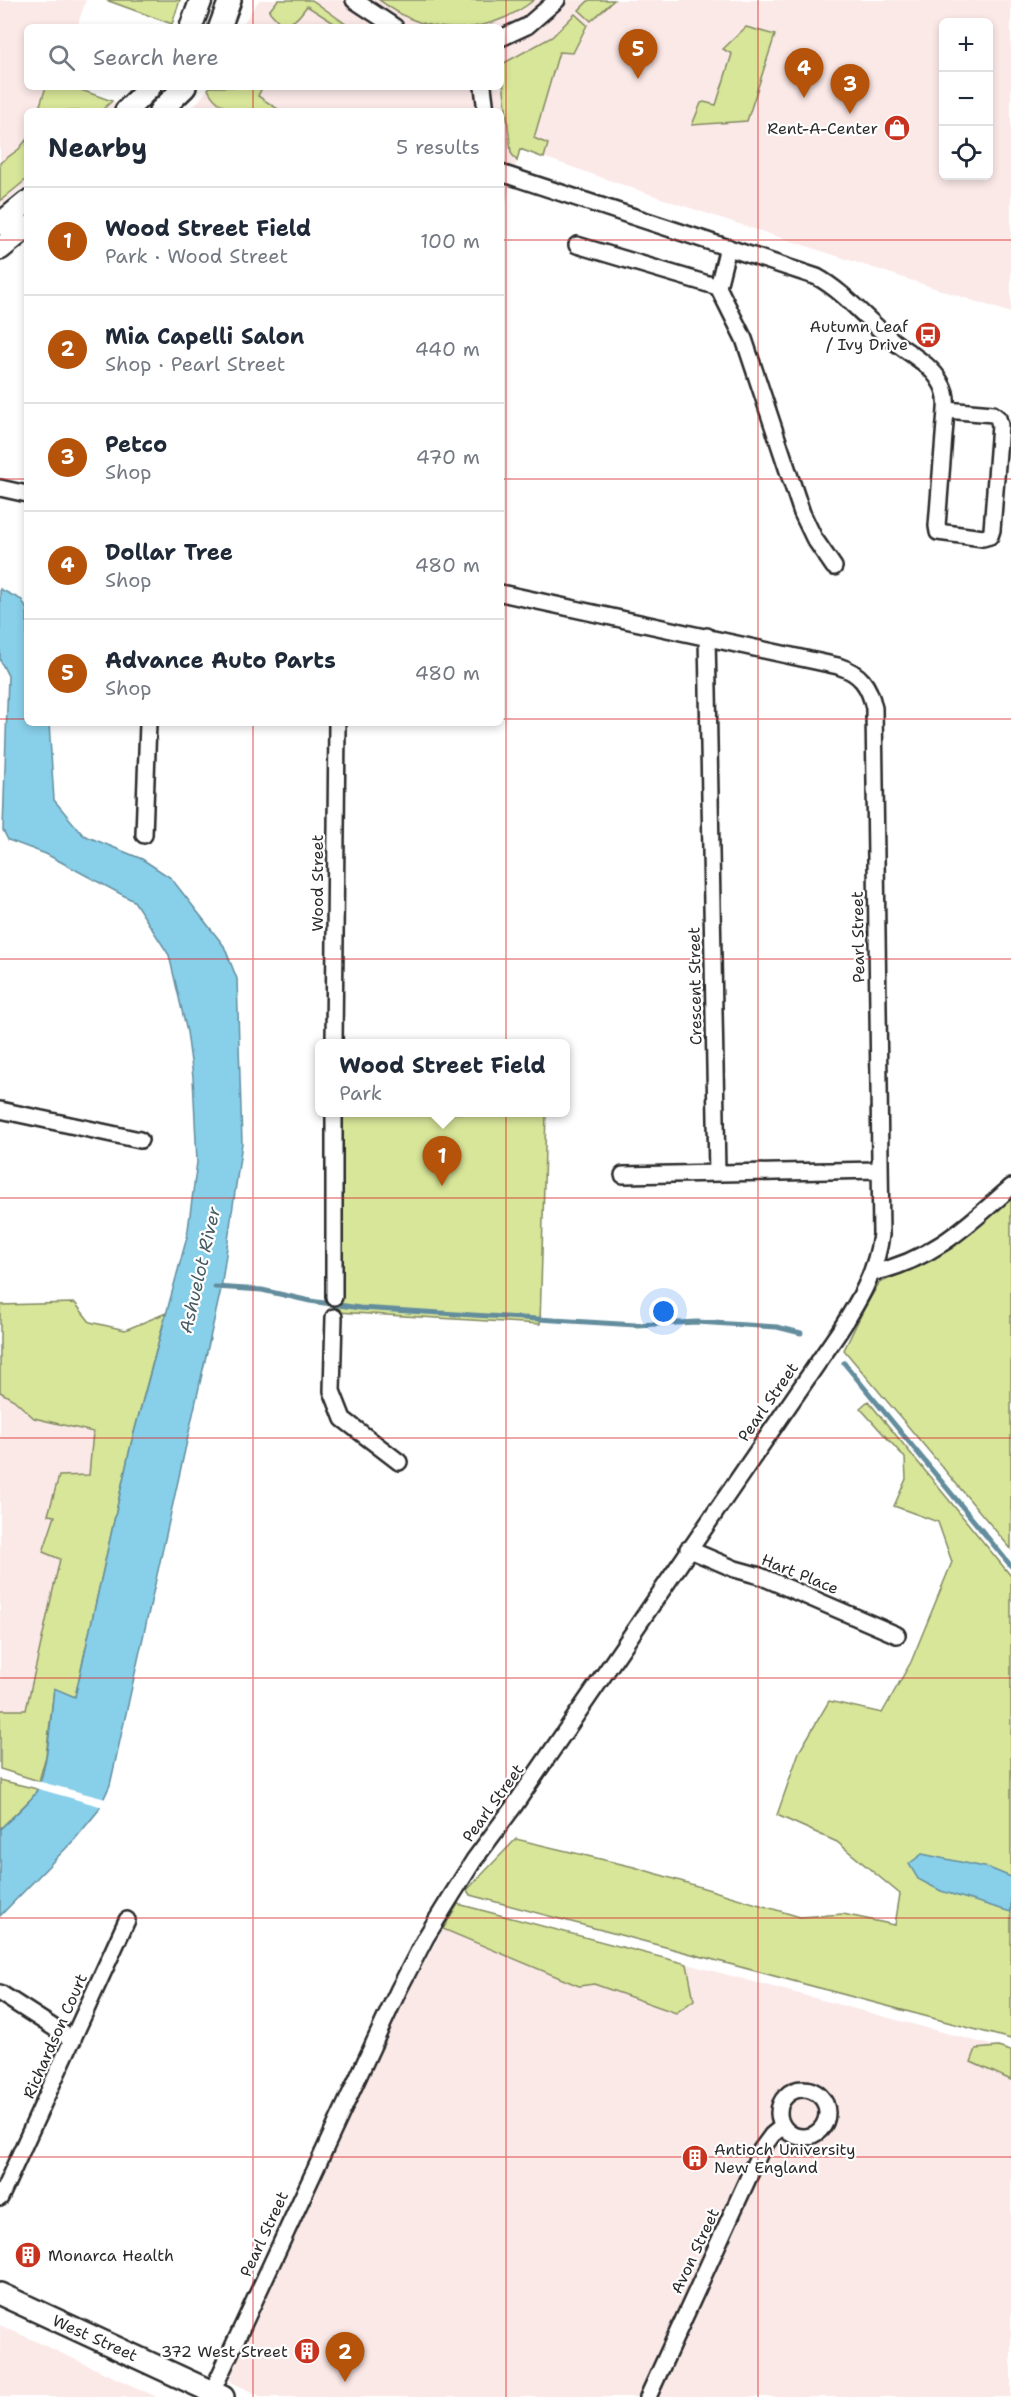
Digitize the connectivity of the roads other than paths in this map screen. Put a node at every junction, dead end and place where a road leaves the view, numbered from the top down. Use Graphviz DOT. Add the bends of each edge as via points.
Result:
graph roads {
  1 [pos="201,0"];
  2 [pos="230,0"];
  3 [pos="557,0"];
  4 [pos="356,1"];
  5 [pos="192,24"];
  6 [pos="220,24"];
  7 [pos="391,24"];
  8 [pos="504,37"];
  9 [pos="147,90"];
  10 [pos="182,90"];
  11 [pos="483,90"];
  12 [pos="129,108"];
  13 [pos="163,108"];
  14 [pos="486,108"];
  15 [pos="504,173"];
  16 [pos="24,204"];
  17 [pos="0,224"];
  18 [pos="24,229"];
  19 [pos="577,245"];
  20 [pos="728,247"];
  21 [pos="0,249"];
  22 [pos="718,287"];
  23 [pos="946,410"];
  24 [pos="0,488"];
  25 [pos="24,493"];
  26 [pos="834,567"];
  27 [pos="504,594"];
  28 [pos="707,636"];
  29 [pos="148,726"];
  30 [pos="337,726"];
  31 [pos="144,835"];
  32 [pos="334,1039"];
  33 [pos="0,1110"];
  34 [pos="334,1117"];
  35 [pos="140,1140"];
  36 [pos="879,1170"];
  37 [pos="717,1173"];
  38 [pos="623,1175"];
  39 [pos="1011,1187"];
  40 [pos="872,1273"];
  41 [pos="334,1297"];
  42 [pos="334,1317"];
  43 [pos="399,1462"];
  44 [pos="688,1549"];
  45 [pos="897,1635"];
  46 [pos="127,1920"];
  47 [pos="0,1993"];
  48 [pos="73,2040"];
  49 [pos="783,2126"];
  50 [pos="0,2198"];
  51 [pos="0,2294"];
  52 [pos="217,2394"];
  53 [pos="648,2397"];
  1 -- 5 [label="street"];
  2 -- 6 [label="street"];
  3 -- 8 [label="street" via="527,26"];
  4 -- 7 [label="street"];
  9 -- 12 [label="street"];
  10 -- 13 [label="street"];
  11 -- 14 [label="street"];
  15 -- 20 [label="street"];
  16 -- 17 [label="street"];
  18 -- 21 [label="street"];
  19 -- 22 [label="street"];
  20 -- 22 [label="street"];
  20 -- 23 [label="street" via="832,285 941,382"];
  22 -- 26 [label="street" via="744,339 802,513"];
  23 -- 23 [label="street" via="938,532 990,536 998,418 993,414"];
  24 -- 25 [label="street"];
  27 -- 28 [label="street, Pearl Street"];
  28 -- 36 [label="street, Pearl Street" via="851,670 865,682 871,694"];
  28 -- 37 [label="street, Crescent Street"];
  29 -- 31 [label="street"];
  30 -- 32 [label="street, Wood Street"];
  33 -- 35 [label="street"];
  34 -- 41 [label="street"];
  36 -- 37 [label="street"];
  36 -- 40 [label="street, Pearl Street" via="880,1235"];
  37 -- 38 [label="street"];
  39 -- 40 [label="street" via="938,1248 895,1268"];
  40 -- 44 [label="street, Pearl Street" via="838,1332"];
  42 -- 43 [label="street" via="332,1391 343,1419"];
  44 -- 45 [label="street, Hart Place"];
  44 -- 52 [label="street, Pearl Street" via="474,1860 426,1937 332,2129"];
  46 -- 48 [label="street, Richardson Court"];
  47 -- 48 [label="street"];
  48 -- 50 [label="street, Richardson Court"];
  49 -- 53 [label="street, Avon Street" via="771,2134 761,2150"];
  51 -- 52 [label="street, West Street"];
}
